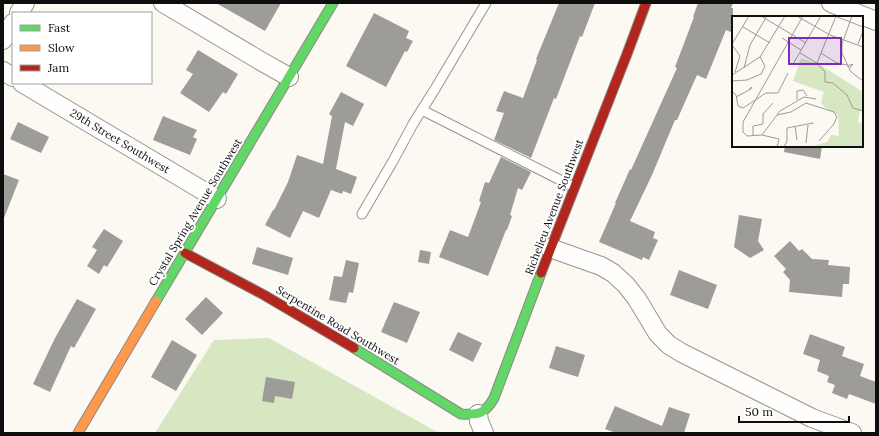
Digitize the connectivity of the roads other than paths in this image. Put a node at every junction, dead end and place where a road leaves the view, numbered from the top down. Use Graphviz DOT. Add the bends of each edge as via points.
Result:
graph roads {
  1 [pos="25,3"];
  2 [pos="333,3"];
  3 [pos="486,3"];
  4 [pos="646,3"];
  5 [pos="831,3"];
  6 [pos="174,6"];
  7 [pos="20,12"];
  8 [pos="876,21"];
  9 [pos="12,25"];
  10 [pos="3,40"];
  11 [pos="3,71"];
  12 [pos="12,76"];
  13 [pos="289,77"];
  14 [pos="24,84"];
  15 [pos="422,110"];
  16 [pos="574,187"];
  17 [pos="217,199"];
  18 [pos="362,214"];
  19 [pos="550,248"];
  20 [pos="185,252"];
  21 [pos="478,414"];
  22 [pos="78,433"];
  23 [pos="484,433"];
  24 [pos="852,433"];
  1 -- 7 [label="street"];
  2 -- 13 [label="street, Crystal Spring Avenue Southwest"];
  3 -- 15 [label="lane"];
  4 -- 16 [label="street, Richelieu Avenue Southwest"];
  5 -- 8 [label="street"];
  6 -- 13 [label="street"];
  9 -- 10 [label="street"];
  11 -- 12 [label="street"];
  13 -- 17 [label="street, Crystal Spring Avenue Southwest"];
  14 -- 17 [label="street, 29th Street Southwest"];
  15 -- 16 [label="lane"];
  15 -- 18 [label="lane"];
  16 -- 19 [label="street, Richelieu Avenue Southwest"];
  17 -- 20 [label="street, Crystal Spring Avenue Southwest"];
  19 -- 21 [label="street, Richelieu Avenue Southwest" via="494,398 490,406"];
  19 -- 24 [label="street" via="601,266 613,273 637,298 658,334 682,353 812,418"];
  20 -- 21 [label="street, Serpentine Road Southwest" via="359,351 461,414"];
  20 -- 22 [label="street, Crystal Spring Avenue Southwest"];
  21 -- 23 [label="street"];
}
